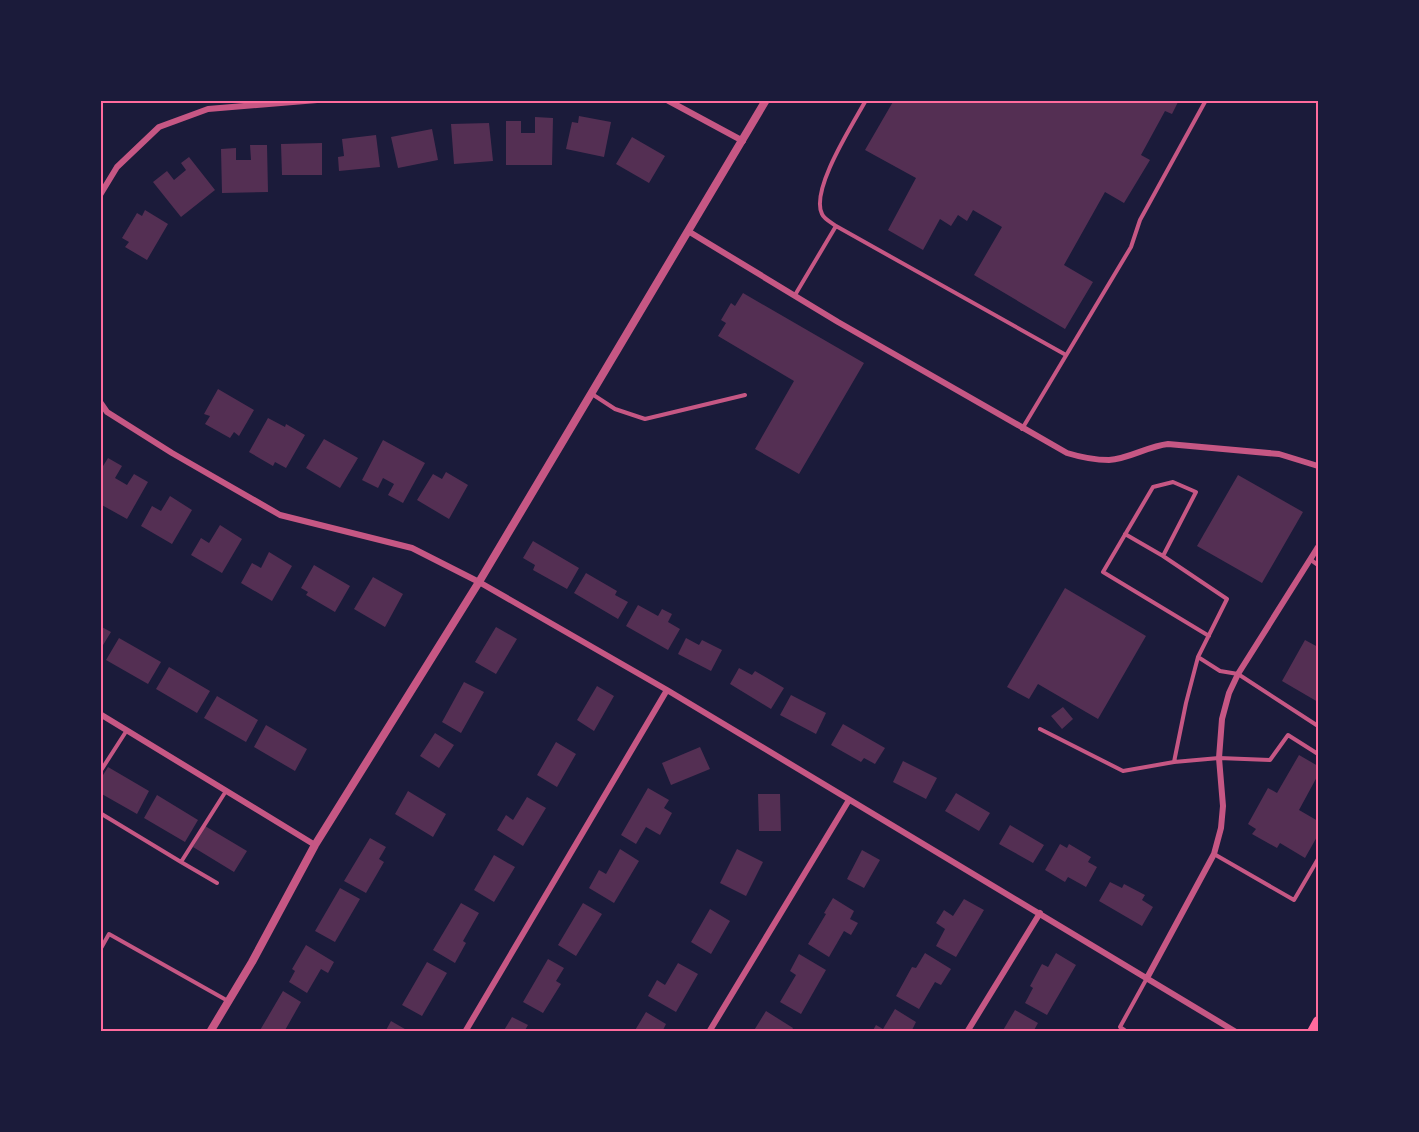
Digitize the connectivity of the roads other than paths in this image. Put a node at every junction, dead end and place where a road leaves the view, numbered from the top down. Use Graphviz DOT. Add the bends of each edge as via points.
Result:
graph roads {
  1 [pos="318,100"];
  2 [pos="666,100"];
  3 [pos="766,100"];
  4 [pos="866,100"];
  5 [pos="1206,100"];
  6 [pos="743,141"];
  7 [pos="100,195"];
  8 [pos="836,226"];
  9 [pos="688,231"];
  10 [pos="795,296"];
  11 [pos="1066,355"];
  12 [pos="591,394"];
  13 [pos="746,395"];
  14 [pos="100,402"];
  15 [pos="1022,429"];
  16 [pos="1318,466"];
  17 [pos="1125,534"];
  18 [pos="1318,547"];
  19 [pos="1162,556"];
  20 [pos="1311,560"];
  21 [pos="1318,565"];
  22 [pos="479,582"];
  23 [pos="1209,636"];
  24 [pos="1198,657"];
  25 [pos="1238,675"];
  26 [pos="667,690"];
  27 [pos="100,714"];
  28 [pos="1318,726"];
  29 [pos="1040,729"];
  30 [pos="127,730"];
  31 [pos="1318,753"];
  32 [pos="1219,758"];
  33 [pos="1174,762"];
  34 [pos="100,772"];
  35 [pos="226,791"];
  36 [pos="849,800"];
  37 [pos="100,813"];
  38 [pos="315,845"];
  39 [pos="1214,854"];
  40 [pos="1318,858"];
  41 [pos="182,862"];
  42 [pos="217,883"];
  43 [pos="1040,913"];
  44 [pos="100,950"];
  45 [pos="1147,978"];
  46 [pos="228,1001"];
  47 [pos="1318,1021"];
  48 [pos="1118,1030"];
  49 [pos="210,1032"];
  50 [pos="465,1032"];
  51 [pos="709,1032"];
  52 [pos="968,1032"];
  53 [pos="1127,1032"];
  54 [pos="1236,1032"];
  55 [pos="1312,1032"];
  1 -- 7 [label="street" via="208,109 159,127 117,167"];
  2 -- 6 [label="street"];
  3 -- 6 [label="street"];
  4 -- 8 [label="lane" via="824,178 819,199 822,215"];
  5 -- 11 [label="lane" via="1140,220 1131,247"];
  6 -- 9 [label="street"];
  8 -- 10 [label="lane"];
  8 -- 11 [label="lane"];
  9 -- 10 [label="street"];
  9 -- 12 [label="street"];
  10 -- 15 [label="street"];
  11 -- 15 [label="lane"];
  12 -- 13 [label="lane" via="615,410 645,419"];
  12 -- 22 [label="street"];
  14 -- 22 [label="street" via="107,412 172,453 280,515 412,548"];
  15 -- 16 [label="street" via="1067,453 1086,458 1110,460 1168,444 1279,454"];
  17 -- 19 [label="lane"];
  17 -- 19 [label="lane" via="1153,487 1173,482 1196,492"];
  17 -- 23 [label="lane" via="1103,572"];
  18 -- 20 [label="street"];
  19 -- 23 [label="lane" via="1227,599"];
  20 -- 21 [label="lane"];
  20 -- 25 [label="street"];
  22 -- 26 [label="street"];
  22 -- 38 [label="street"];
  23 -- 24 [label="lane"];
  24 -- 25 [label="lane" via="1220,671"];
  24 -- 33 [label="lane"];
  25 -- 28 [label="lane"];
  25 -- 32 [label="street" via="1222,719"];
  26 -- 36 [label="street"];
  26 -- 50 [label="street"];
  27 -- 30 [label="street"];
  29 -- 33 [label="lane" via="1123,771"];
  30 -- 34 [label="lane"];
  30 -- 35 [label="street"];
  31 -- 32 [label="lane" via="1288,735 1270,760"];
  32 -- 33 [label="lane"];
  32 -- 39 [label="street" via="1223,806"];
  35 -- 38 [label="street"];
  35 -- 41 [label="lane"];
  36 -- 43 [label="street"];
  36 -- 51 [label="street"];
  37 -- 41 [label="lane"];
  38 -- 46 [label="street"];
  39 -- 40 [label="lane" via="1294,900"];
  39 -- 45 [label="street"];
  41 -- 42 [label="lane"];
  43 -- 45 [label="street"];
  43 -- 52 [label="street"];
  44 -- 46 [label="lane" via="110,934"];
  45 -- 48 [label="lane"];
  45 -- 54 [label="street"];
  46 -- 49 [label="street"];
  47 -- 55 [label="main road"];
  48 -- 53 [label="lane"];
}
